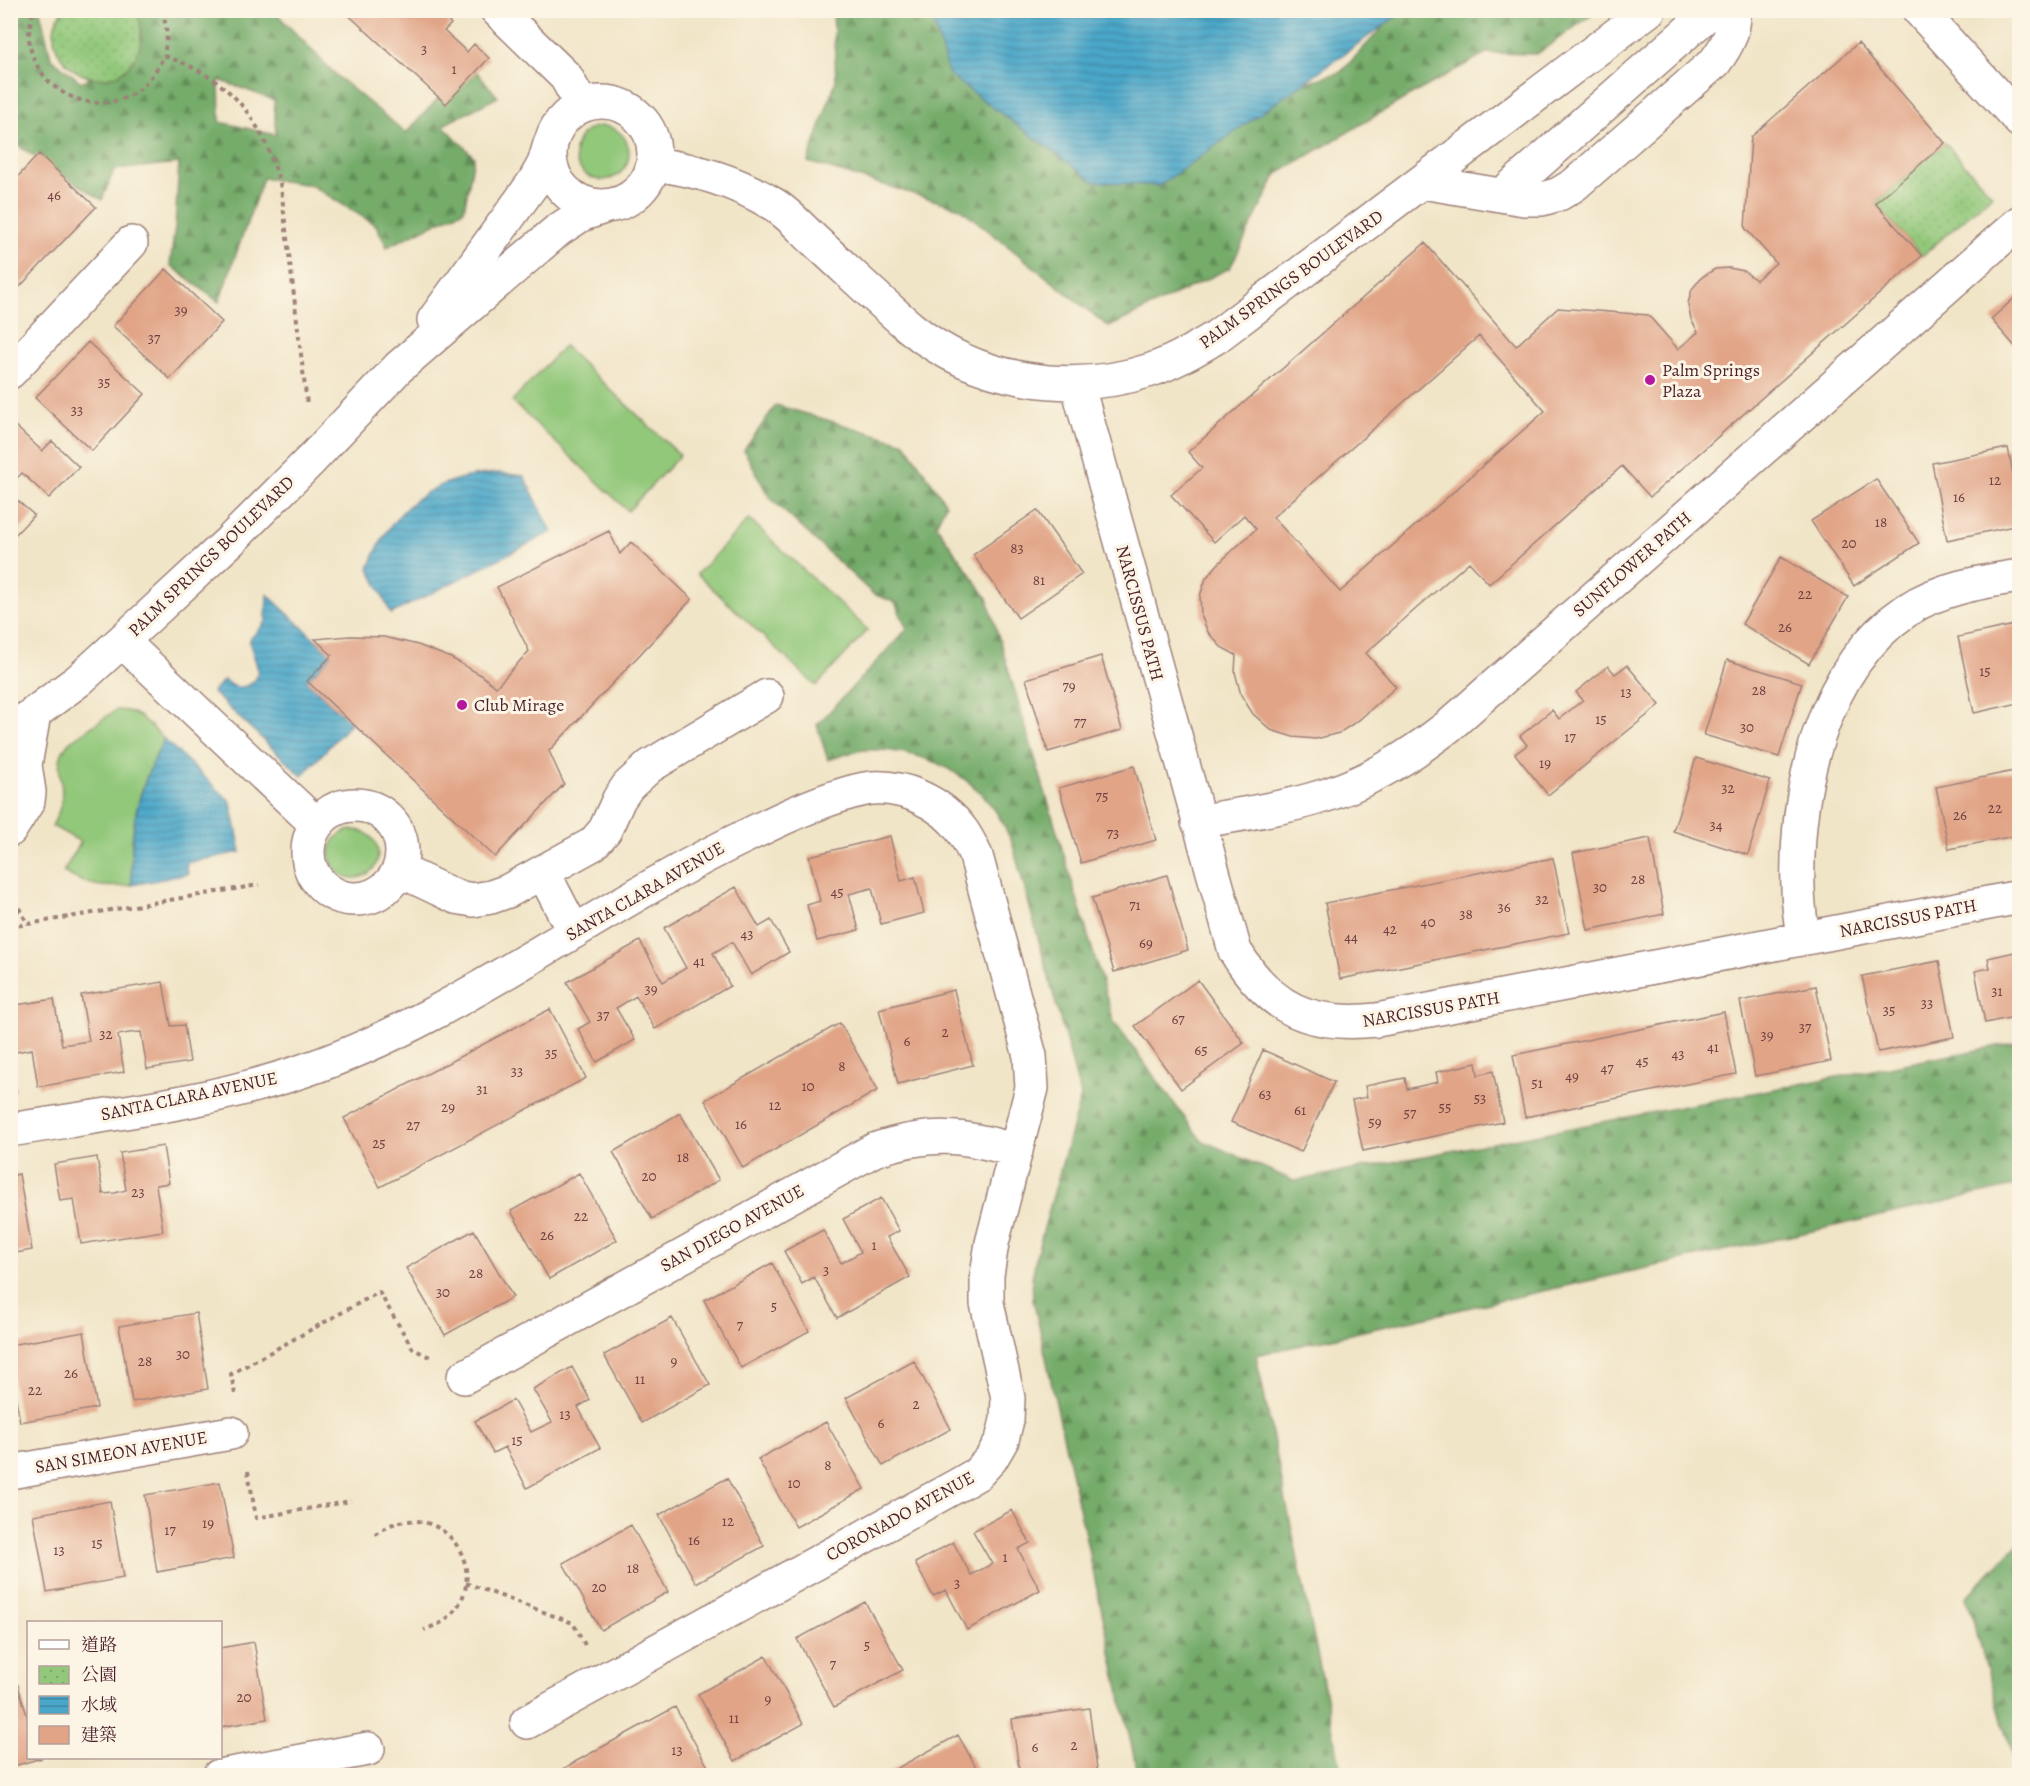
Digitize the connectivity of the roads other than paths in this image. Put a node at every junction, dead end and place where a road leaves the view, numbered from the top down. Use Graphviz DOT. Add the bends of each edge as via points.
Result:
graph roads {
  1 [pos="497,10"];
  2 [pos="1649,10"];
  3 [pos="1712,10"];
  4 [pos="1734,10"];
  5 [pos="1919,10"];
  6 [pos="582,106"];
  7 [pos="2019,121"];
  8 [pos="551,143"];
  9 [pos="654,164"];
  10 [pos="1422,182"];
  11 [pos="1502,195"];
  12 [pos="607,206"];
  13 [pos="2019,222"];
  14 [pos="132,243"];
  15 [pos="399,367"];
  16 [pos="10,372"];
  17 [pos="1077,383"];
  18 [pos="2019,576"];
  19 [pos="122,641"];
  20 [pos="767,696"];
  21 [pos="22,722"];
  22 [pos="19,786"];
  23 [pos="1198,822"];
  24 [pos="316,824"];
  25 [pos="10,830"];
  26 [pos="399,870"];
  27 [pos="543,872"];
  28 [pos="2019,897"];
  29 [pos="574,932"];
  30 [pos="1803,938"];
  31 [pos="10,1130"];
  32 [pos="1016,1151"];
  33 [pos="451,1368"];
  34 [pos="231,1433"];
  35 [pos="10,1472"];
  36 [pos="528,1722"];
  37 [pos="368,1749"];
  38 [pos="219,1776"];
  1 -- 6 [label="street" via="566,77"];
  2 -- 10 [label="street, PALM SPRINGS BOULEVARD"];
  3 -- 11 [label="street"];
  4 -- 11 [label="street" via="1732,33 1715,62 1574,185 1542,199"];
  5 -- 7 [label="street"];
  6 -- 8 [label="street" via="565,117"];
  6 -- 9 [label="street" via="606,101 634,111 651,134"];
  8 -- 12 [label="street" via="552,168 565,190 577,200"];
  8 -- 15 [label="street, PALM SPRINGS BOULEVARD" via="528,191"];
  9 -- 12 [label="street" via="640,190"];
  9 -- 17 [label="street, PALM SPRINGS BOULEVARD" via="717,177 776,206 912,328 942,349 1009,376"];
  10 -- 11 [label="street"];
  10 -- 17 [label="street, PALM SPRINGS BOULEVARD" via="1216,337 1185,356 1117,379"];
  12 -- 15 [label="street, PALM SPRINGS BOULEVARD" via="581,215 558,230"];
  13 -- 23 [label="street, SUNFLOWER PATH" via="1418,750 1383,771 1310,800"];
  14 -- 16 [label="street"];
  15 -- 19 [label="street, PALM SPRINGS BOULEVARD" via="230,541"];
  17 -- 23 [label="street, NARCISSUS PATH"];
  18 -- 30 [label="street" via="1943,592 1908,609 1877,633 1852,664 1816,745 1804,793 1798,841"];
  19 -- 21 [label="street, PALM SPRINGS BOULEVARD" via="79,680"];
  19 -- 24 [label="street"];
  20 -- 27 [label="street" via="650,766 628,786 605,830 593,844"];
  21 -- 22 [label="street" via="25,765"];
  22 -- 25 [label="street" via="29,792 28,801"];
  23 -- 30 [label="street, NARCISSUS PATH" via="1229,934 1249,975 1269,995 1320,1020 1377,1020"];
  24 -- 26 [label="street" via="329,812 345,806 379,810 392,821 400,836 403,854"];
  24 -- 26 [label="street" via="308,842 308,862 316,880 331,894 351,900 370,897 388,887"];
  26 -- 27 [label="street" via="456,897 473,900 508,891"];
  27 -- 29 [label="street"];
  28 -- 30 [label="street, NARCISSUS PATH"];
  29 -- 31 [label="street, SANTA CLARA AVENUE" via="428,1016 305,1070 176,1103"];
  29 -- 32 [label="street, SANTA CLARA AVENUE" via="714,850 780,819 866,789 894,789 921,797 944,812 963,832 976,856 1019,1013 1030,1056 1032,1088"];
  32 -- 33 [label="street, SAN DIEGO AVENUE" via="960,1137 902,1141 874,1150"];
  32 -- 36 [label="street, CORONADO AVENUE" via="987,1275 990,1322 1008,1398 1002,1440 991,1459 977,1474 958,1485"];
  34 -- 35 [label="street, SAN SIMEON AVENUE"];
  37 -- 38 [label="street"];
}
